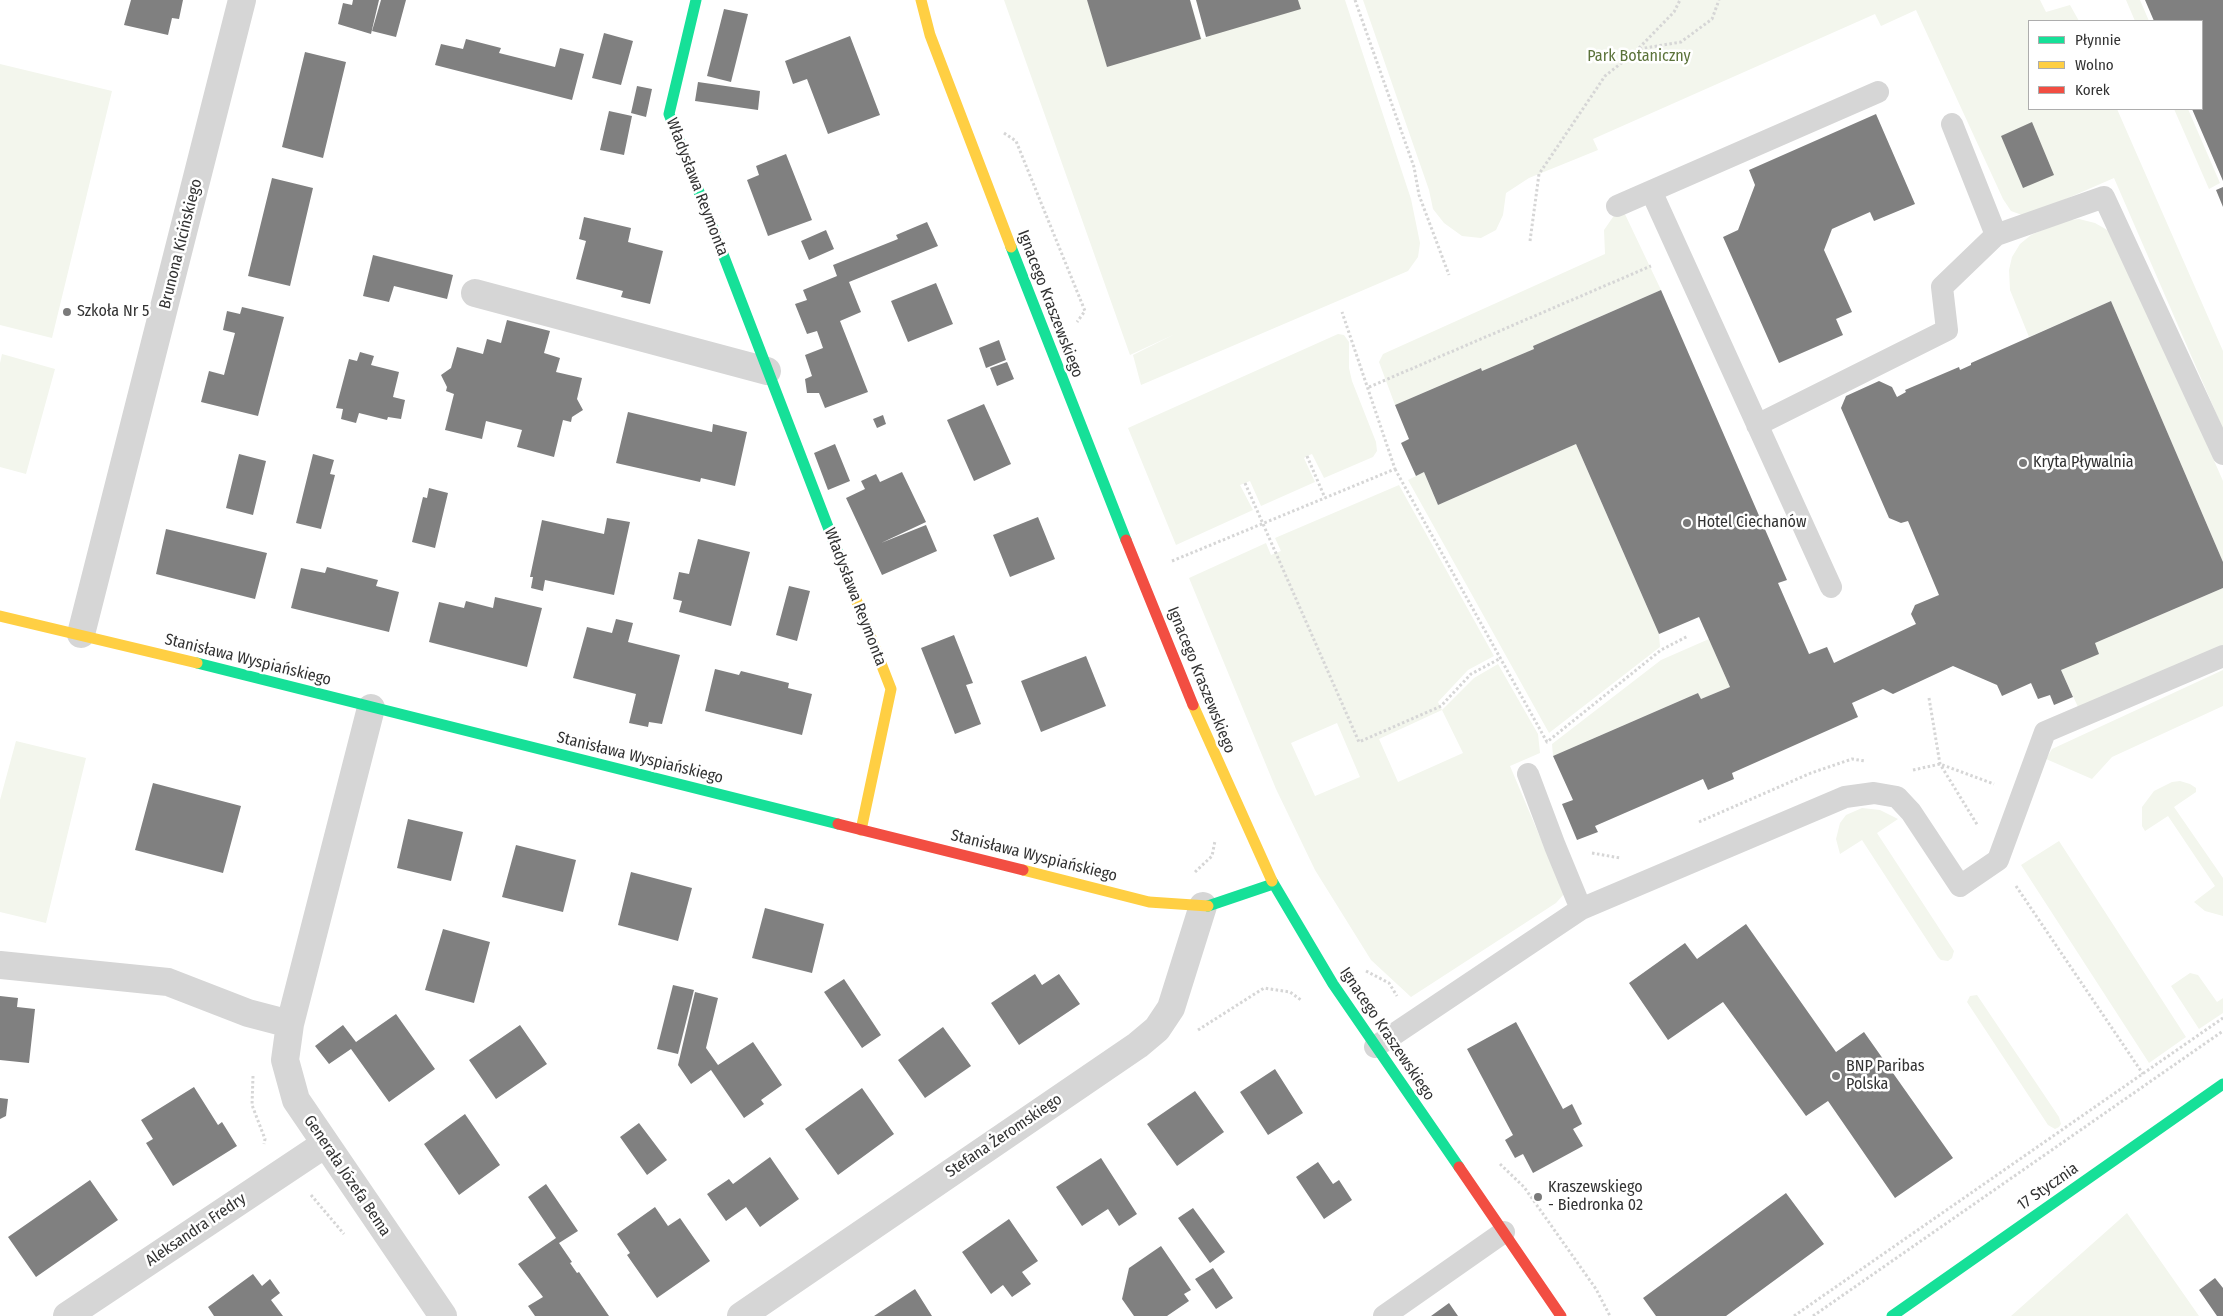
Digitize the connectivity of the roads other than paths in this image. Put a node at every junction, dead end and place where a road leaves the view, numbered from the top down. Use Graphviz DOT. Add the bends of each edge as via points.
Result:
graph roads {
  1 [pos="242,0"];
  2 [pos="696,0"];
  3 [pos="921,0"];
  4 [pos="1878,92"];
  5 [pos="1952,124"];
  6 [pos="1652,193"];
  7 [pos="1617,206"];
  8 [pos="1996,235"];
  9 [pos="476,293"];
  10 [pos="767,371"];
  11 [pos="1757,425"];
  12 [pos="2223,454"];
  13 [pos="1831,587"];
  14 [pos="0,616"];
  15 [pos="81,634"];
  16 [pos="2223,656"];
  17 [pos="371,708"];
  18 [pos="1528,774"];
  19 [pos="861,830"];
  20 [pos="1273,884"];
  21 [pos="1203,906"];
  22 [pos="1581,909"];
  23 [pos="0,965"];
  24 [pos="290,1024"];
  25 [pos="1376,1047"];
  26 [pos="2223,1084"];
  27 [pos="325,1144"];
  28 [pos="1504,1232"];
  29 [pos="67,1316"];
  30 [pos="443,1316"];
  31 [pos="740,1316"];
  32 [pos="1384,1316"];
  33 [pos="1561,1316"];
  34 [pos="1892,1316"];
  1 -- 15 [label="street, Brunona Kicińskiego"];
  2 -- 10 [label="street, Władysława Reymonta" via="668,114"];
  3 -- 20 [label="street, Ignacego Kraszewskiego" via="930,35 1080,426 1210,747"];
  4 -- 6 [label="lane"];
  5 -- 8 [label="lane"];
  6 -- 7 [label="lane"];
  6 -- 11 [label="lane"];
  8 -- 11 [label="lane" via="1942,287 1947,330"];
  8 -- 12 [label="lane" via="2104,196"];
  9 -- 10 [label="street"];
  10 -- 19 [label="street, Władysława Reymonta" via="891,689"];
  11 -- 13 [label="lane"];
  14 -- 15 [label="street, Stanisława Wyspiańskiego"];
  15 -- 17 [label="street, Stanisława Wyspiańskiego"];
  16 -- 22 [label="lane" via="2045,732 1998,860 1960,886 1911,812 1897,797 1874,793 1845,797"];
  17 -- 19 [label="street, Stanisława Wyspiańskiego"];
  17 -- 24 [label="street, Generała Józefa Bema"];
  18 -- 22 [label="lane"];
  19 -- 21 [label="street, Stanisława Wyspiańskiego" via="1149,902"];
  20 -- 21 [label="street, Stanisława Wyspiańskiego"];
  20 -- 25 [label="street, Ignacego Kraszewskiego" via="1333,984"];
  21 -- 31 [label="street, Stefana Żeromskiego" via="1171,1008 1157,1029"];
  22 -- 25 [label="lane"];
  23 -- 24 [label="street" via="168,982 248,1013"];
  24 -- 27 [label="street, Generała Józefa Bema" via="285,1060 296,1100"];
  25 -- 28 [label="street, Ignacego Kraszewskiego"];
  26 -- 34 [label="street, 17 Stycznia"];
  27 -- 29 [label="street, Aleksandra Fredry"];
  27 -- 30 [label="street, Generała Józefa Bema"];
  28 -- 32 [label="lane"];
  28 -- 33 [label="street, Ignacego Kraszewskiego"];
}
